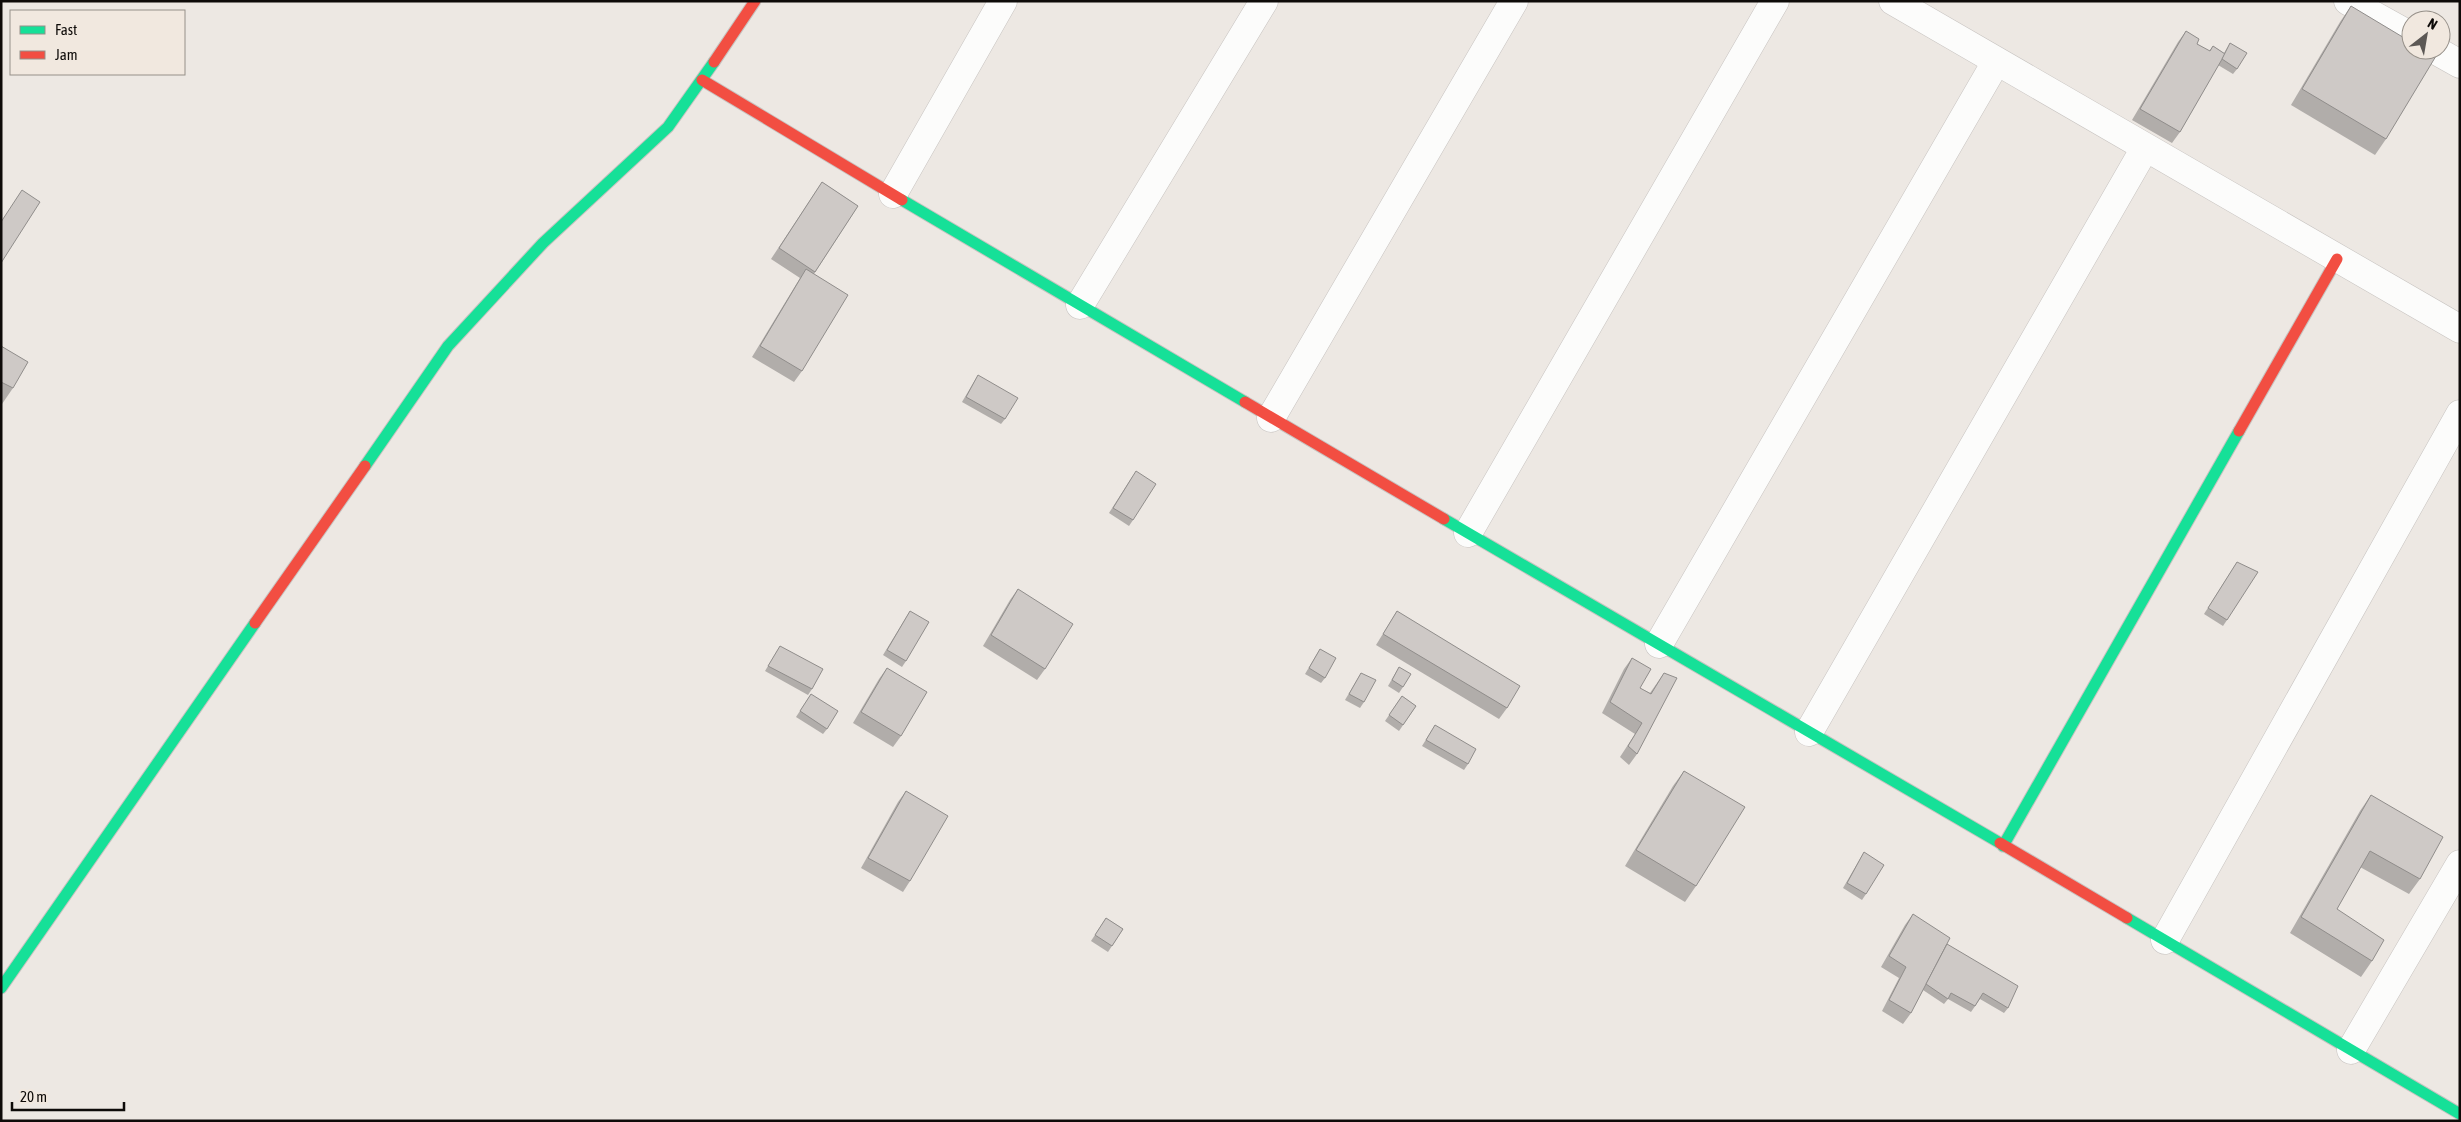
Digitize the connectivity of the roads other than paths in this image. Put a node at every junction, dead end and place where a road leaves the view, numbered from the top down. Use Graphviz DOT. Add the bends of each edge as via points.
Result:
graph roads {
  1 [pos="755,1"];
  2 [pos="1003,1"];
  3 [pos="1264,1"];
  4 [pos="1514,1"];
  5 [pos="1775,1"];
  6 [pos="1893,1"];
  7 [pos="2348,1"];
  8 [pos="2401,30"];
  9 [pos="1996,62"];
  10 [pos="702,80"];
  11 [pos="2145,148"];
  12 [pos="893,194"];
  13 [pos="2337,259"];
  14 [pos="1080,305"];
  15 [pos="2460,329"];
  16 [pos="2460,414"];
  17 [pos="1271,418"];
  18 [pos="1468,533"];
  19 [pos="1659,644"];
  20 [pos="1809,732"];
  21 [pos="2003,846"];
  22 [pos="2460,864"];
  23 [pos="2165,940"];
  24 [pos="1,988"];
  25 [pos="2351,1050"];
  26 [pos="2460,1114"];
  1 -- 10 [label="street"];
  2 -- 12 [label="street"];
  3 -- 14 [label="street"];
  4 -- 17 [label="street"];
  5 -- 18 [label="street"];
  6 -- 9 [label="street"];
  7 -- 8 [label="street"];
  9 -- 11 [label="street"];
  9 -- 19 [label="street"];
  10 -- 12 [label="street"];
  10 -- 24 [label="street" via="668,126 543,244 448,346"];
  11 -- 13 [label="street"];
  11 -- 20 [label="street"];
  12 -- 14 [label="street"];
  13 -- 15 [label="street"];
  13 -- 21 [label="street"];
  14 -- 17 [label="street"];
  16 -- 23 [label="street"];
  17 -- 18 [label="street"];
  18 -- 19 [label="street"];
  19 -- 20 [label="street"];
  20 -- 21 [label="street"];
  21 -- 23 [label="street"];
  22 -- 25 [label="street"];
  23 -- 25 [label="street"];
  25 -- 26 [label="street"];
}
